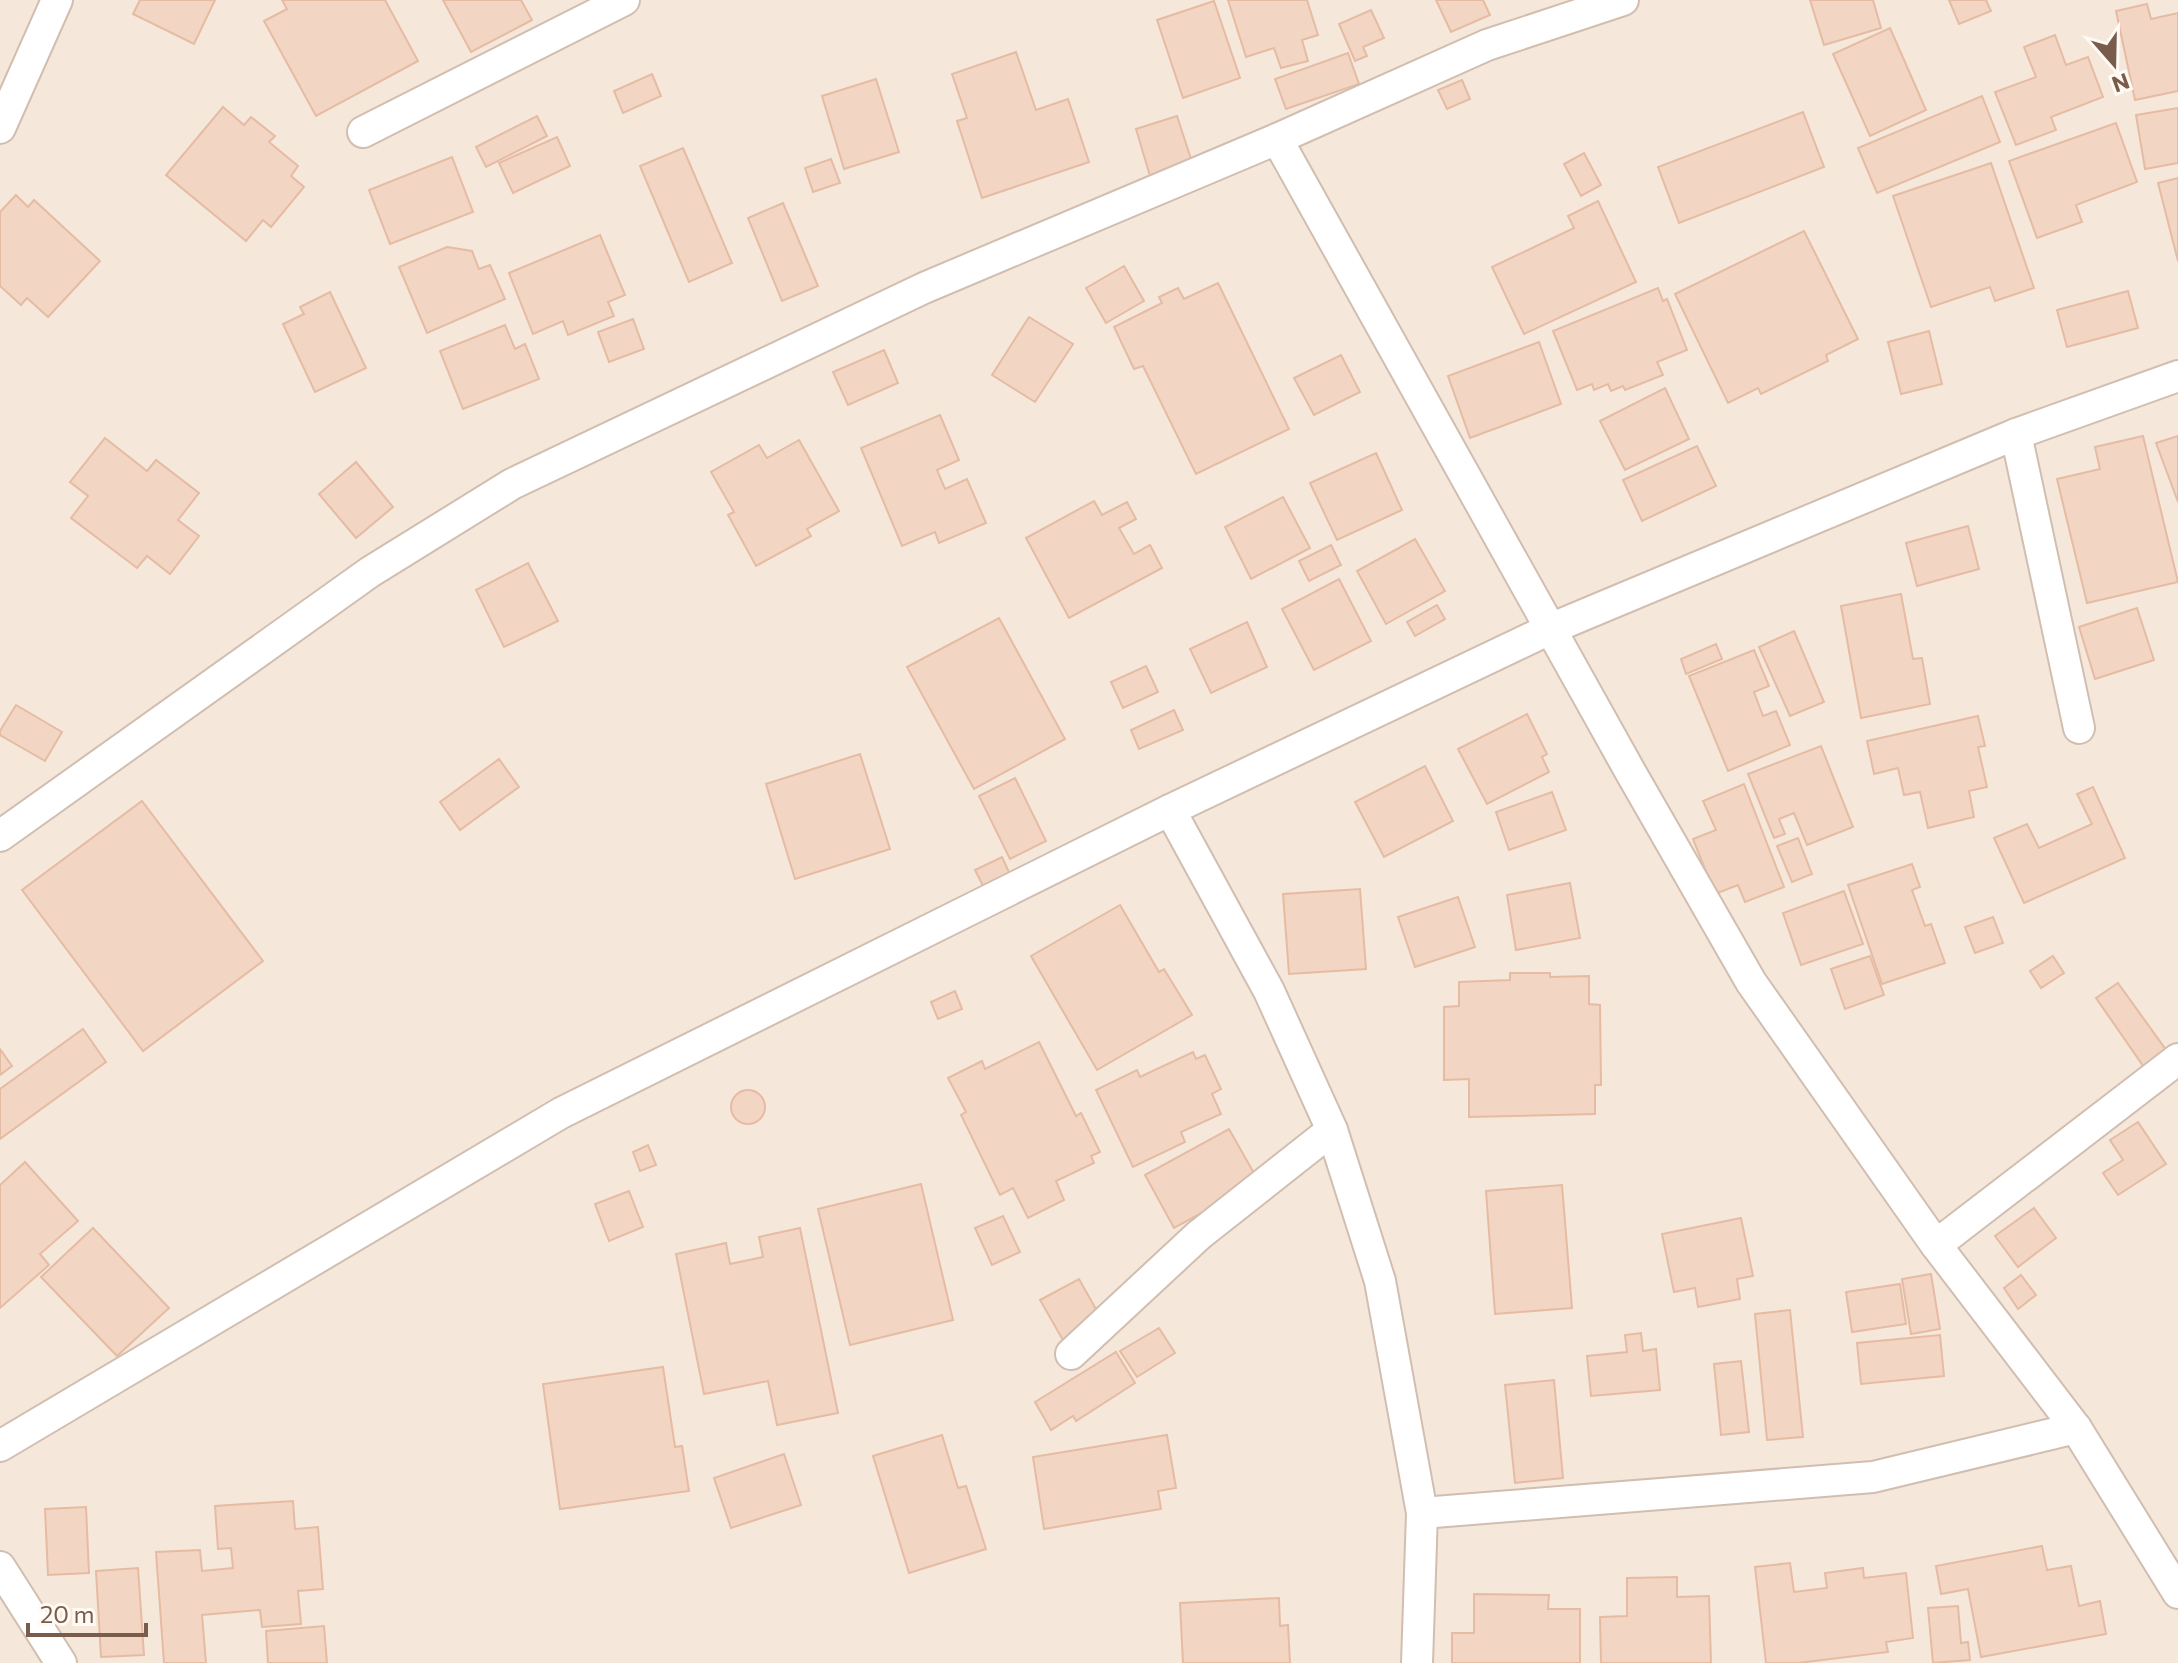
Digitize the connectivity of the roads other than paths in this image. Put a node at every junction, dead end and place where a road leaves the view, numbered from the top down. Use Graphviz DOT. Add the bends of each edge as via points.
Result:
graph roads {
  1 [pos="57,0"];
  2 [pos="624,0"];
  3 [pos="1623,0"];
  4 [pos="0,128"];
  5 [pos="363,132"];
  6 [pos="1277,139"];
  7 [pos="2178,376"];
  8 [pos="2016,434"];
  9 [pos="1550,629"];
  10 [pos="2079,728"];
  11 [pos="1170,810"];
  12 [pos="0,836"];
  13 [pos="2178,1059"];
  14 [pos="1332,1130"];
  15 [pos="1936,1245"];
  16 [pos="1071,1354"];
  17 [pos="2076,1428"];
  18 [pos="0,1446"];
  19 [pos="1422,1513"];
  20 [pos="0,1567"];
  21 [pos="2178,1593"];
  22 [pos="61,1663"];
  23 [pos="1417,1663"];
  1 -- 4 [label="street"];
  2 -- 5 [label="street"];
  3 -- 6 [label="street" via="1487,45"];
  6 -- 9 [label="street"];
  6 -- 12 [label="street" via="924,288 512,484 370,572"];
  7 -- 8 [label="street"];
  8 -- 9 [label="street"];
  8 -- 10 [label="street"];
  9 -- 11 [label="street"];
  9 -- 15 [label="street" via="1751,982"];
  11 -- 14 [label="street" via="1269,991"];
  11 -- 18 [label="street" via="561,1113"];
  13 -- 15 [label="street"];
  14 -- 16 [label="street" via="1199,1235"];
  14 -- 19 [label="street" via="1380,1281"];
  15 -- 17 [label="street"];
  17 -- 19 [label="street" via="1873,1477"];
  17 -- 21 [label="street"];
  19 -- 23 [label="street"];
  20 -- 22 [label="street"];
}
